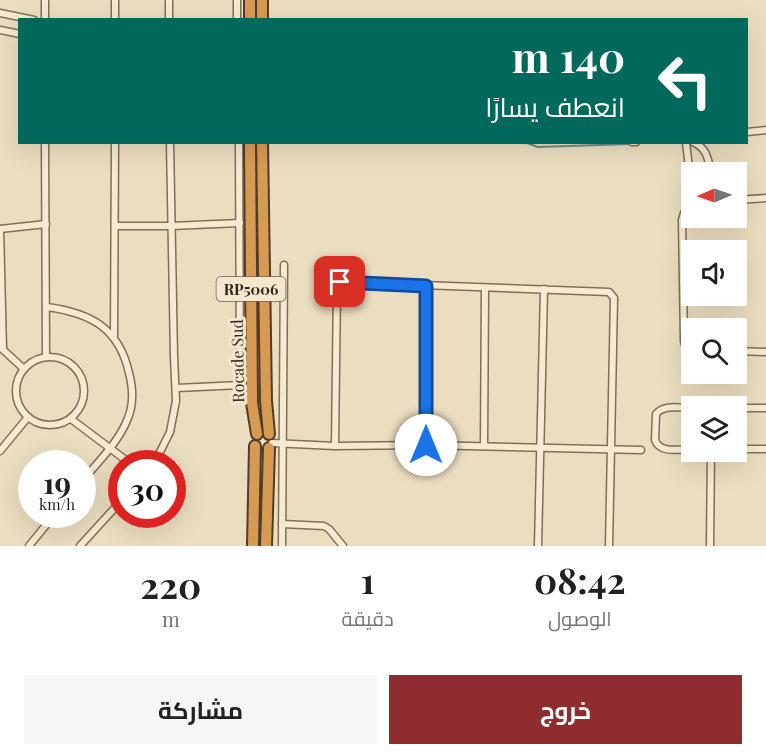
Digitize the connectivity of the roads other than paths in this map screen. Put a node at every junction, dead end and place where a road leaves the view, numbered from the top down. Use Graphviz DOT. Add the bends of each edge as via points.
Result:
graph roads {
  1 [pos="45,0"];
  2 [pos="115,0"];
  3 [pos="168,0"];
  4 [pos="237,0"];
  5 [pos="250,0"];
  6 [pos="262,0"];
  7 [pos="0,13"];
  8 [pos="24,18"];
  9 [pos="45,18"];
  10 [pos="115,18"];
  11 [pos="169,18"];
  12 [pos="237,18"];
  13 [pos="250,18"];
  14 [pos="262,18"];
  15 [pos="0,30"];
  16 [pos="18,34"];
  17 [pos="766,130"];
  18 [pos="748,132"];
  19 [pos="45,144"];
  20 [pos="115,144"];
  21 [pos="170,144"];
  22 [pos="239,144"];
  23 [pos="250,144"];
  24 [pos="262,144"];
  25 [pos="686,144"];
  26 [pos="697,144"];
  27 [pos="688,162"];
  28 [pos="709,162"];
  29 [pos="766,198"];
  30 [pos="747,199"];
  31 [pos="240,223"];
  32 [pos="46,224"];
  33 [pos="116,226"];
  34 [pos="171,226"];
  35 [pos="682,228"];
  36 [pos="0,229"];
  37 [pos="284,265"];
  38 [pos="426,286"];
  39 [pos="485,288"];
  40 [pos="544,289"];
  41 [pos="47,307"];
  42 [pos="684,318"];
  43 [pos="114,336"];
  44 [pos="1,348"];
  45 [pos="747,351"];
  46 [pos="766,352"];
  47 [pos="46,357"];
  48 [pos="24,369"];
  49 [pos="177,388"];
  50 [pos="681,408"];
  51 [pos="747,408"];
  52 [pos="766,408"];
  53 [pos="28,417"];
  54 [pos="71,419"];
  55 [pos="256,434"];
  56 [pos="273,442"];
  57 [pos="426,445"];
  58 [pos="255,446"];
  59 [pos="335,446"];
  60 [pos="484,446"];
  61 [pos="111,447"];
  62 [pos="540,448"];
  63 [pos="610,449"];
  64 [pos="681,449"];
  65 [pos="747,449"];
  66 [pos="766,449"];
  67 [pos="115,450"];
  68 [pos="161,450"];
  69 [pos="641,450"];
  70 [pos="0,451"];
  71 [pos="711,462"];
  72 [pos="96,465"];
  73 [pos="108,515"];
  74 [pos="282,524"];
  75 [pos="44,528"];
  76 [pos="334,534"];
  77 [pos="29,546"];
  78 [pos="80,546"];
  79 [pos="253,546"];
  80 [pos="266,546"];
  81 [pos="282,546"];
  82 [pos="334,546"];
  83 [pos="343,546"];
  84 [pos="538,546"];
  85 [pos="609,546"];
  86 [pos="711,546"];
  1 -- 9 [label="street"];
  2 -- 10 [label="street"];
  3 -- 11 [label="street"];
  4 -- 12 [label="street"];
  5 -- 13 [label="highway"];
  6 -- 14 [label="highway"];
  7 -- 8 [label="street"];
  15 -- 16 [label="street"];
  17 -- 18 [label="street"];
  19 -- 32 [label="street"];
  20 -- 33 [label="street"];
  21 -- 34 [label="street"];
  22 -- 31 [label="street"];
  23 -- 55 [label="highway, Rocade Sud / RP5006" via="252,403"];
  24 -- 56 [label="highway, Rocade Sud / RP5006" via="266,401"];
  25 -- 27 [label="street"];
  26 -- 28 [label="street" via="703,147"];
  29 -- 30 [label="street"];
  31 -- 34 [label="street"];
  31 -- 49 [label="street" via="240,385"];
  32 -- 36 [label="street"];
  32 -- 41 [label="street"];
  33 -- 34 [label="street"];
  33 -- 43 [label="street"];
  34 -- 49 [label="street"];
  35 -- 42 [label="street"];
  36 -- 44 [label="street"];
  37 -- 56 [label="street"];
  38 -- 39 [label="street"];
  38 -- 57 [label="street"];
  38 -- 59 [label="street" via="345,281 337,286"];
  39 -- 40 [label="street"];
  39 -- 60 [label="street"];
  40 -- 62 [label="street"];
  40 -- 63 [label="street" via="609,292 614,298"];
  41 -- 43 [label="street" via="73,310"];
  41 -- 47 [label="street"];
  43 -- 61 [label="street" via="126,360 133,401"];
  44 -- 48 [label="street"];
  45 -- 46 [label="street"];
  47 -- 48 [label="street"];
  47 -- 54 [label="street" via="69,362 83,380 83,400"];
  48 -- 53 [label="street" via="16,396"];
  49 -- 68 [label="street" via="170,432"];
  50 -- 64 [label="street" via="658,411 655,440 662,449"];
  51 -- 52 [label="street"];
  53 -- 54 [label="street" via="47,425"];
  53 -- 70 [label="street"];
  54 -- 61 [label="street"];
  55 -- 56 [label="highway" via="262,432"];
  55 -- 58 [label="highway, Rocade Sud / RP5006"];
  56 -- 58 [label="highway" via="260,450"];
  56 -- 59 [label="street"];
  56 -- 74 [label="street"];
  56 -- 80 [label="highway, Rocade Sud / RP5006"];
  57 -- 59 [label="street"];
  57 -- 60 [label="street"];
  58 -- 79 [label="highway, Rocade Sud / RP5006"];
  60 -- 62 [label="street"];
  61 -- 67 [label="street"];
  61 -- 72 [label="street"];
  62 -- 63 [label="street"];
  62 -- 84 [label="street"];
  63 -- 69 [label="street"];
  63 -- 85 [label="street"];
  65 -- 66 [label="street"];
  71 -- 86 [label="street"];
  73 -- 78 [label="street"];
  74 -- 76 [label="street" via="324,526"];
  74 -- 81 [label="street"];
  75 -- 77 [label="street"];
  76 -- 82 [label="street"];
  76 -- 83 [label="street"];
}
